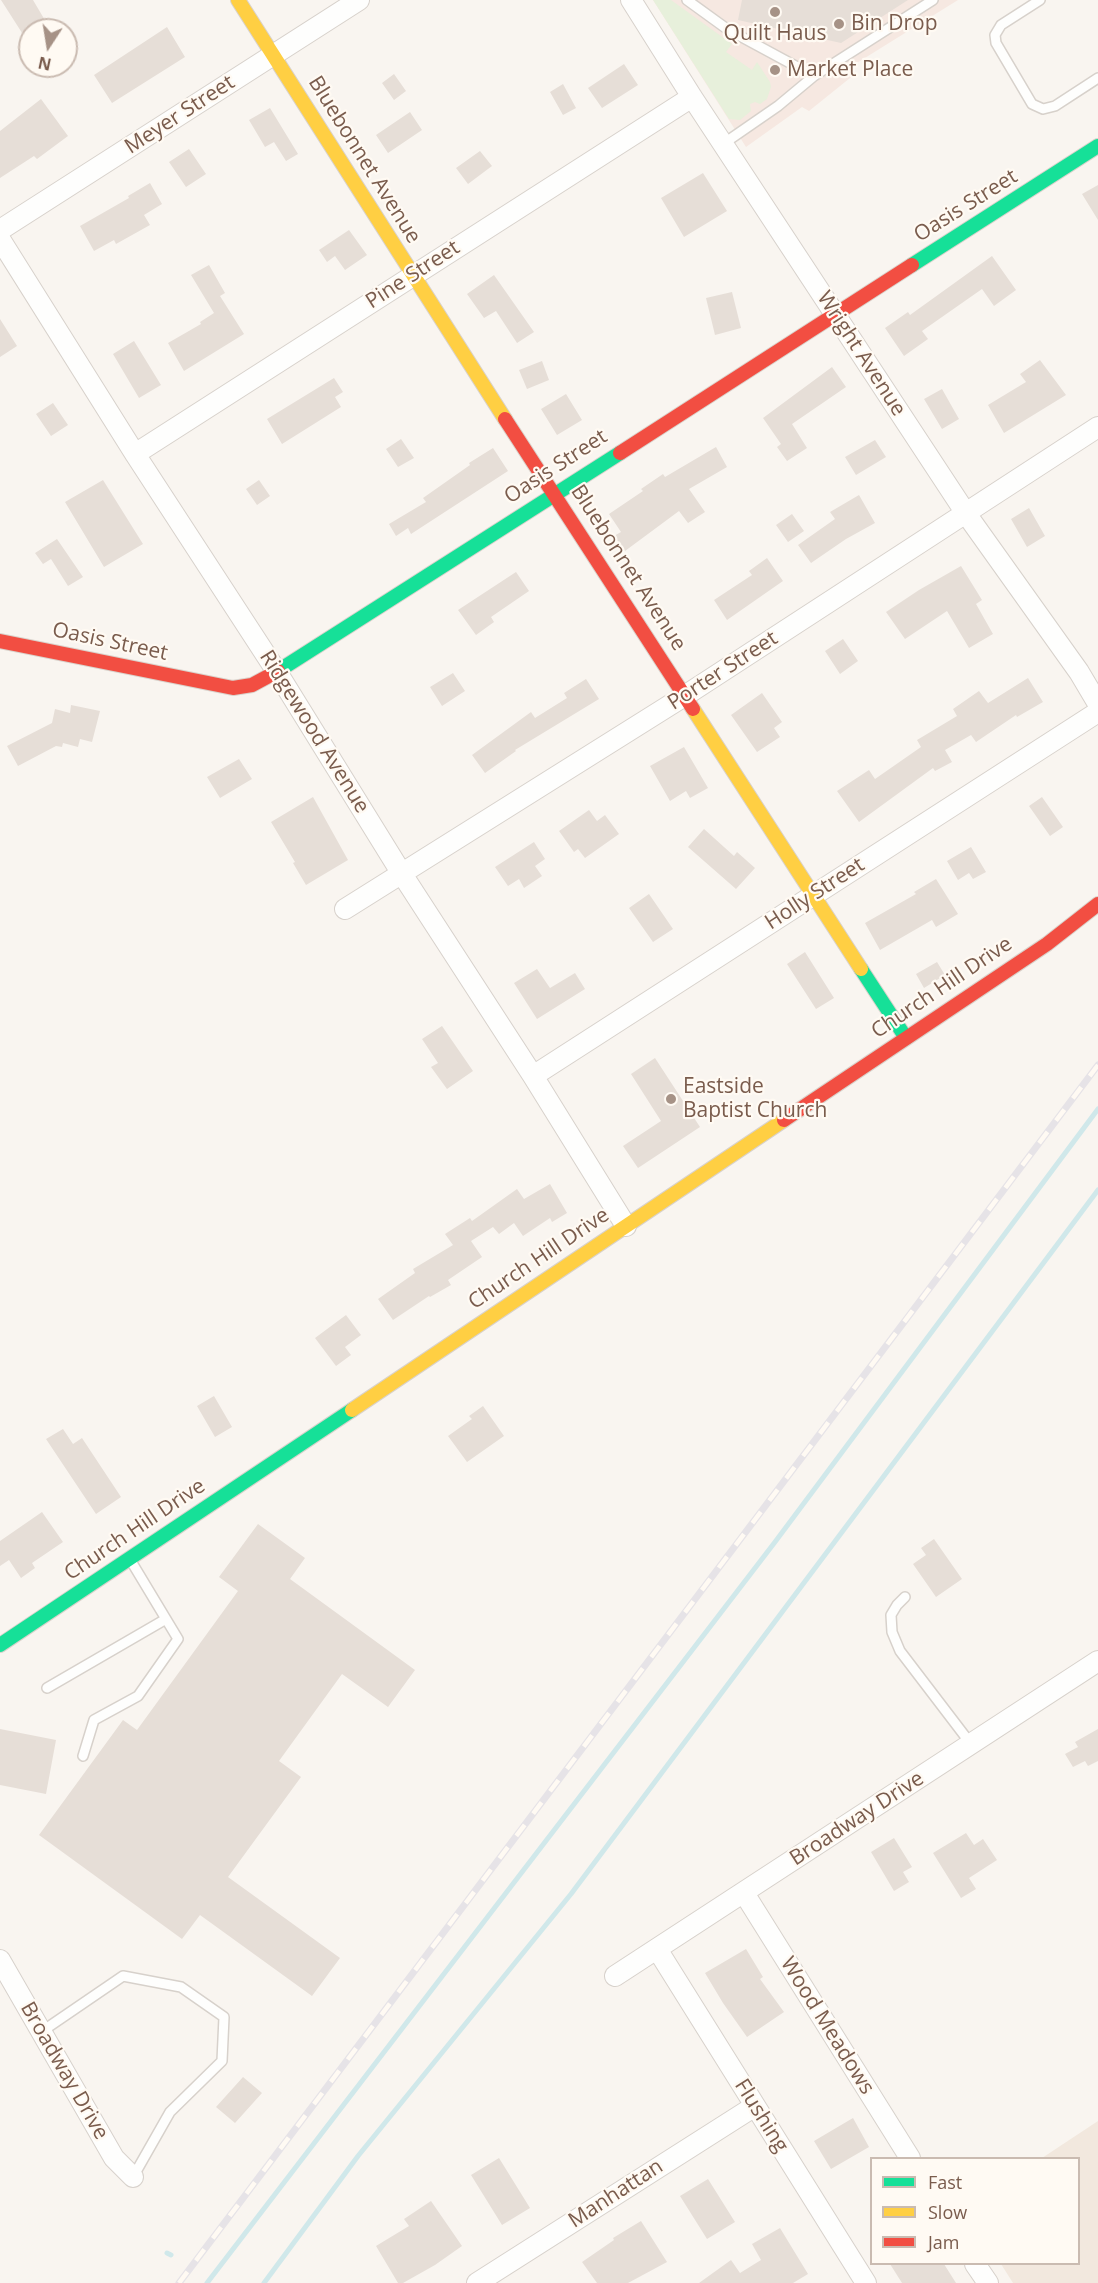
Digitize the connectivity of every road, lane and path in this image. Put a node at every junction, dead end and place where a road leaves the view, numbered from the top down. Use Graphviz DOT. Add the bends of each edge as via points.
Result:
graph roads {
  1 [pos="238,0"];
  2 [pos="359,0"];
  3 [pos="631,0"];
  4 [pos="687,0"];
  5 [pos="933,0"];
  6 [pos="1040,0"];
  7 [pos="273,55"];
  8 [pos="814,76"];
  9 [pos="1098,78"];
  10 [pos="692,97"];
  11 [pos="723,144"];
  12 [pos="1098,146"];
  13 [pos="0,230"];
  14 [pos="0,239"];
  15 [pos="412,276"];
  16 [pos="835,314"];
  17 [pos="1098,428"];
  18 [pos="135,454"];
  19 [pos="555,493"];
  20 [pos="967,514"];
  21 [pos="0,640"];
  22 [pos="278,672"];
  23 [pos="686,695"];
  24 [pos="1098,704"];
  25 [pos="1098,712"];
  26 [pos="402,874"];
  27 [pos="812,896"];
  28 [pos="1098,904"];
  29 [pos="345,909"];
  30 [pos="906,1038"];
  31 [pos="533,1076"];
  32 [pos="626,1226"];
  33 [pos="129,1559"];
  34 [pos="905,1597"];
  35 [pos="166,1619"];
  36 [pos="0,1645"];
  37 [pos="1098,1661"];
  38 [pos="47,1689"];
  39 [pos="970,1744"];
  40 [pos="83,1756"];
  41 [pos="744,1893"];
  42 [pos="657,1949"];
  43 [pos="0,1960"];
  44 [pos="615,1976"];
  45 [pos="41,2032"];
  46 [pos="755,2106"];
  47 [pos="908,2157"];
  48 [pos="133,2177"];
  49 [pos="976,2265"];
  50 [pos="477,2283"];
  51 [pos="865,2283"];
  52 [pos="988,2283"];
  1 -- 7 [label="street, Bluebonnet Avenue"];
  2 -- 7 [label="street, Meyer Street"];
  3 -- 10 [label="street, Wright Avenue"];
  4 -- 8 [label="lane" via="727,29"];
  5 -- 8 [label="lane"];
  6 -- 9 [label="lane" via="1001,25 995,35 1032,104 1043,109 1055,106"];
  7 -- 13 [label="street, Meyer Street"];
  7 -- 15 [label="street, Bluebonnet Avenue"];
  8 -- 11 [label="lane"];
  10 -- 11 [label="street, Wright Avenue"];
  10 -- 15 [label="street, Pine Street"];
  11 -- 16 [label="street, Wright Avenue"];
  12 -- 16 [label="street, Oasis Street"];
  14 -- 18 [label="street, Ridgewood Avenue"];
  15 -- 18 [label="street, Pine Street"];
  15 -- 19 [label="street, Bluebonnet Avenue"];
  16 -- 19 [label="street, Oasis Street"];
  16 -- 20 [label="street, Wright Avenue"];
  17 -- 20 [label="street, Porter Street"];
  18 -- 22 [label="street, Ridgewood Avenue"];
  19 -- 22 [label="street, Oasis Street"];
  19 -- 23 [label="street, Bluebonnet Avenue"];
  20 -- 23 [label="street, Porter Street"];
  20 -- 24 [label="street, Wright Avenue"];
  21 -- 22 [label="street, Oasis Street" via="233,688 252,685"];
  22 -- 26 [label="street, Ridgewood Avenue"];
  23 -- 26 [label="street, Porter Street"];
  23 -- 27 [label="street, Bluebonnet Avenue"];
  25 -- 27 [label="street, Holly Street"];
  26 -- 29 [label="street, Porter Street"];
  26 -- 31 [label="street, Ridgewood Avenue"];
  27 -- 30 [label="street, Bluebonnet Avenue"];
  27 -- 31 [label="street, Holly Street"];
  28 -- 30 [label="street, Church Hill Drive" via="1047,944"];
  30 -- 32 [label="street, Church Hill Drive"];
  31 -- 32 [label="street, Ridgewood Avenue"];
  32 -- 33 [label="street, Church Hill Drive"];
  33 -- 35 [label="lane"];
  33 -- 36 [label="street, Church Hill Drive"];
  34 -- 39 [label="lane" via="891,1615 892,1632 900,1651"];
  35 -- 38 [label="lane"];
  35 -- 40 [label="lane" via="178,1639 138,1696 94,1720"];
  37 -- 39 [label="street, Broadway Drive"];
  39 -- 41 [label="street, Broadway Drive"];
  41 -- 42 [label="street, Broadway Drive"];
  41 -- 47 [label="street, Wood Meadows"];
  42 -- 44 [label="street, Broadway Drive"];
  42 -- 46 [label="street, Flushing"];
  43 -- 45 [label="street, Broadway Drive"];
  45 -- 48 [label="street, Broadway Drive" via="114,2158"];
  45 -- 48 [label="lane" via="123,1976 182,1987 224,2017 222,2061 170,2112"];
  46 -- 50 [label="street, Manhattan"];
  46 -- 51 [label="street, Flushing"];
  49 -- 52 [label="street"];
}
